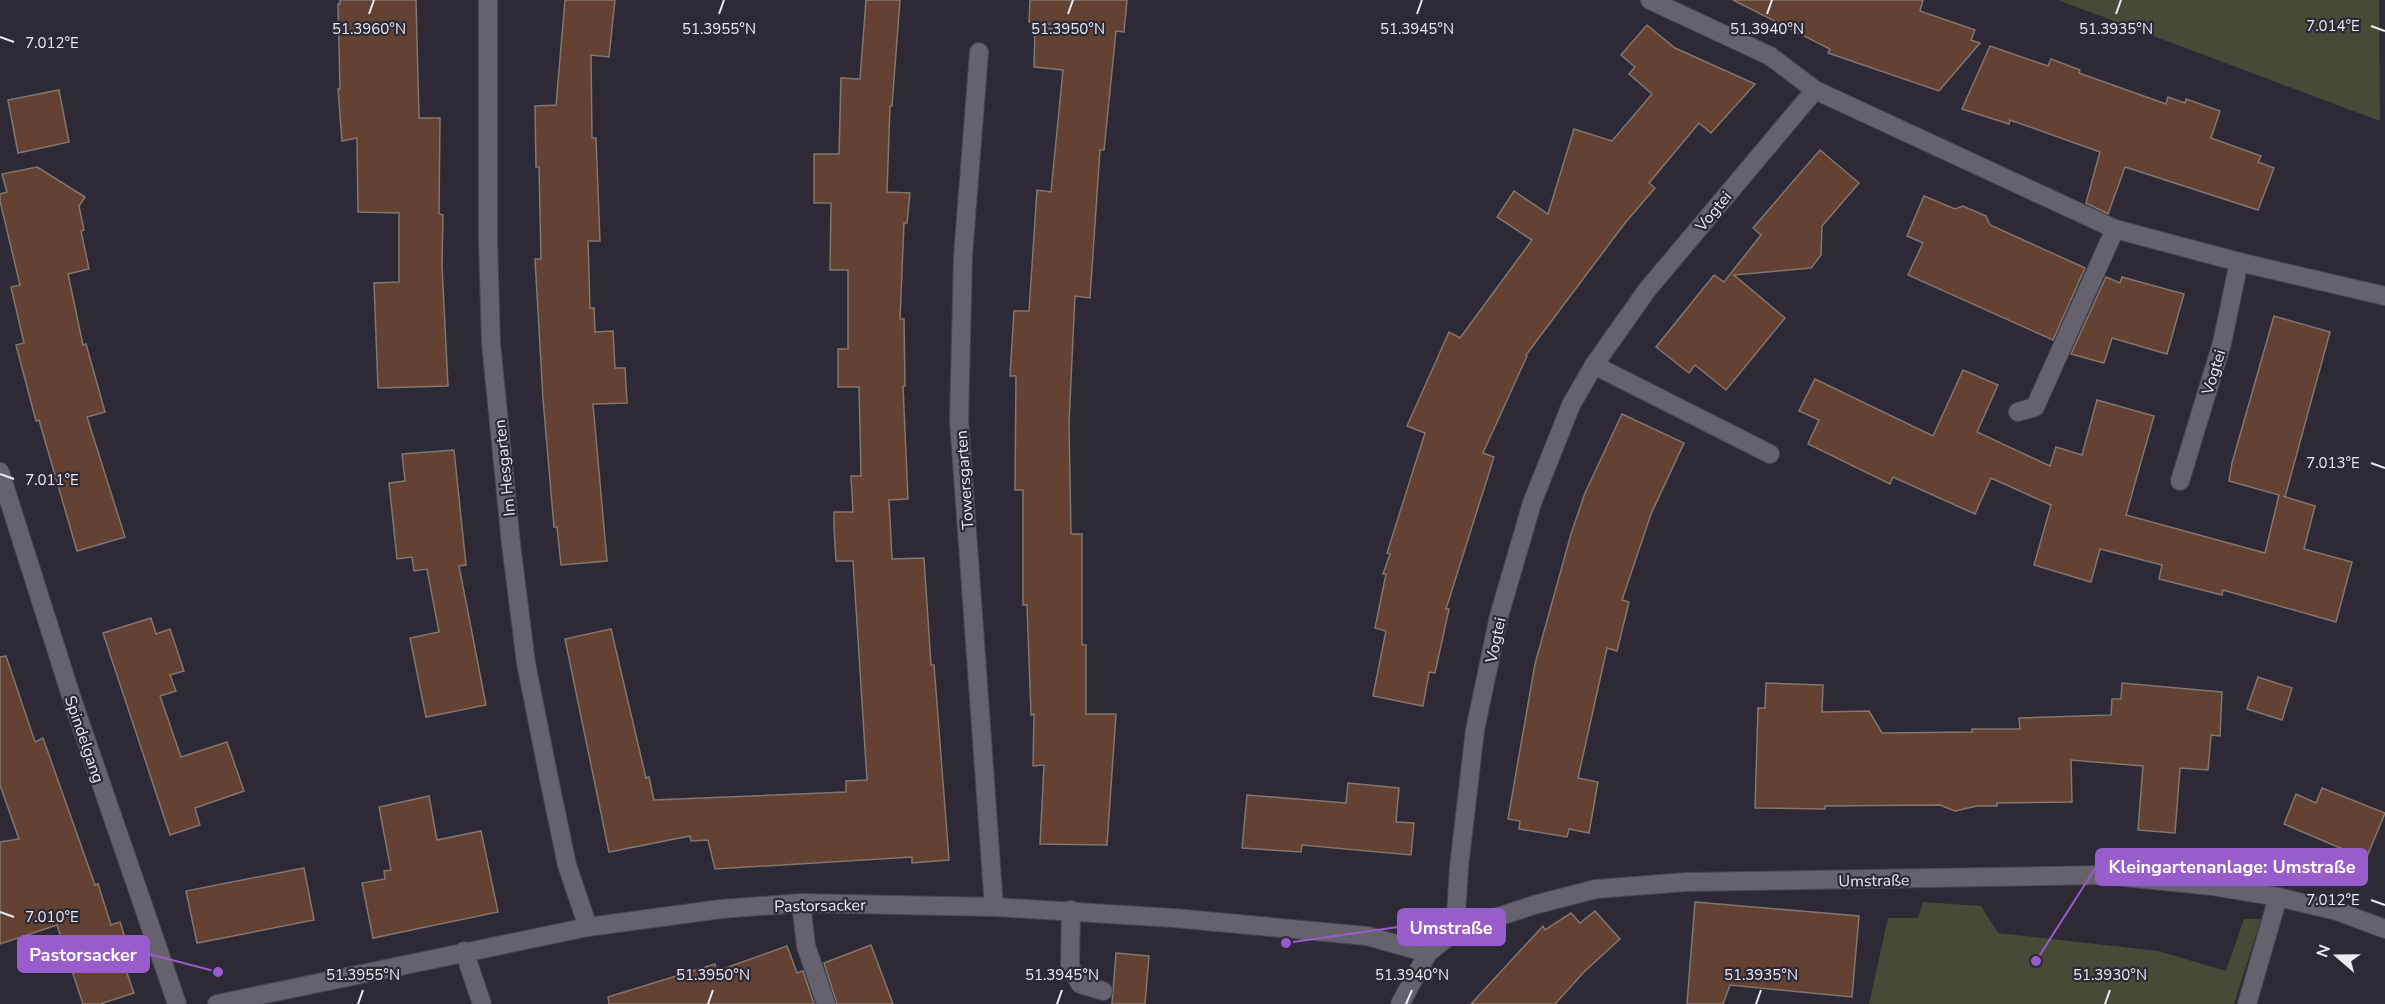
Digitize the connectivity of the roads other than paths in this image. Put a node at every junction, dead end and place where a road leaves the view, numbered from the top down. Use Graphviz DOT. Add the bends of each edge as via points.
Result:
graph roads {
  1 [pos="488,0"];
  2 [pos="1650,0"];
  3 [pos="979,52"];
  4 [pos="1815,90"];
  5 [pos="2115,229"];
  6 [pos="2239,262"];
  7 [pos="2385,296"];
  8 [pos="1594,365"];
  9 [pos="2018,412"];
  10 [pos="1770,454"];
  11 [pos="0,472"];
  12 [pos="2180,481"];
  13 [pos="2278,897"];
  14 [pos="801,903"];
  15 [pos="994,907"];
  16 [pos="1071,910"];
  17 [pos="588,927"];
  18 [pos="2385,929"];
  19 [pos="1455,931"];
  20 [pos="464,951"];
  21 [pos="1428,953"];
  22 [pos="1103,991"];
  23 [pos="177,1004"];
  24 [pos="217,1004"];
  25 [pos="482,1004"];
  26 [pos="825,1004"];
  27 [pos="1400,1004"];
  28 [pos="2247,1004"];
  1 -- 17 [label="street, Im Hesgarten" via="491,343 511,544 526,663 549,778 567,865"];
  2 -- 4 [label="street" via="1770,56"];
  3 -- 15 [label="street, Towersgarten" via="963,256 959,420"];
  4 -- 5 [label="street"];
  4 -- 8 [label="street, Vogtei" via="1647,290"];
  5 -- 6 [label="street"];
  5 -- 9 [label="street" via="2035,407"];
  6 -- 7 [label="street"];
  6 -- 12 [label="street, Vogtei" via="2222,343"];
  8 -- 10 [label="street"];
  8 -- 19 [label="street, Vogtei" via="1571,405 1532,503 1500,616 1475,730 1458,867"];
  11 -- 23 [label="street, Spindelgang" via="73,702"];
  13 -- 18 [label="street, Umstraße" via="2337,911"];
  13 -- 19 [label="street, Umstraße" via="2105,875 1686,882 1596,889"];
  13 -- 28 [label="street"];
  14 -- 15 [label="street, Pastorsacker"];
  14 -- 17 [label="street, Pastorsacker"];
  14 -- 26 [label="street" via="806,946"];
  15 -- 16 [label="street, Pastorsacker"];
  16 -- 21 [label="street, Pastorsacker" via="1367,936"];
  16 -- 22 [label="street" via="1070,966 1080,984"];
  17 -- 20 [label="street, Pastorsacker"];
  19 -- 21 [label="street, Umstraße"];
  20 -- 24 [label="street, Pastorsacker"];
  20 -- 25 [label="street"];
  21 -- 27 [label="street, Umstraße"];
}
